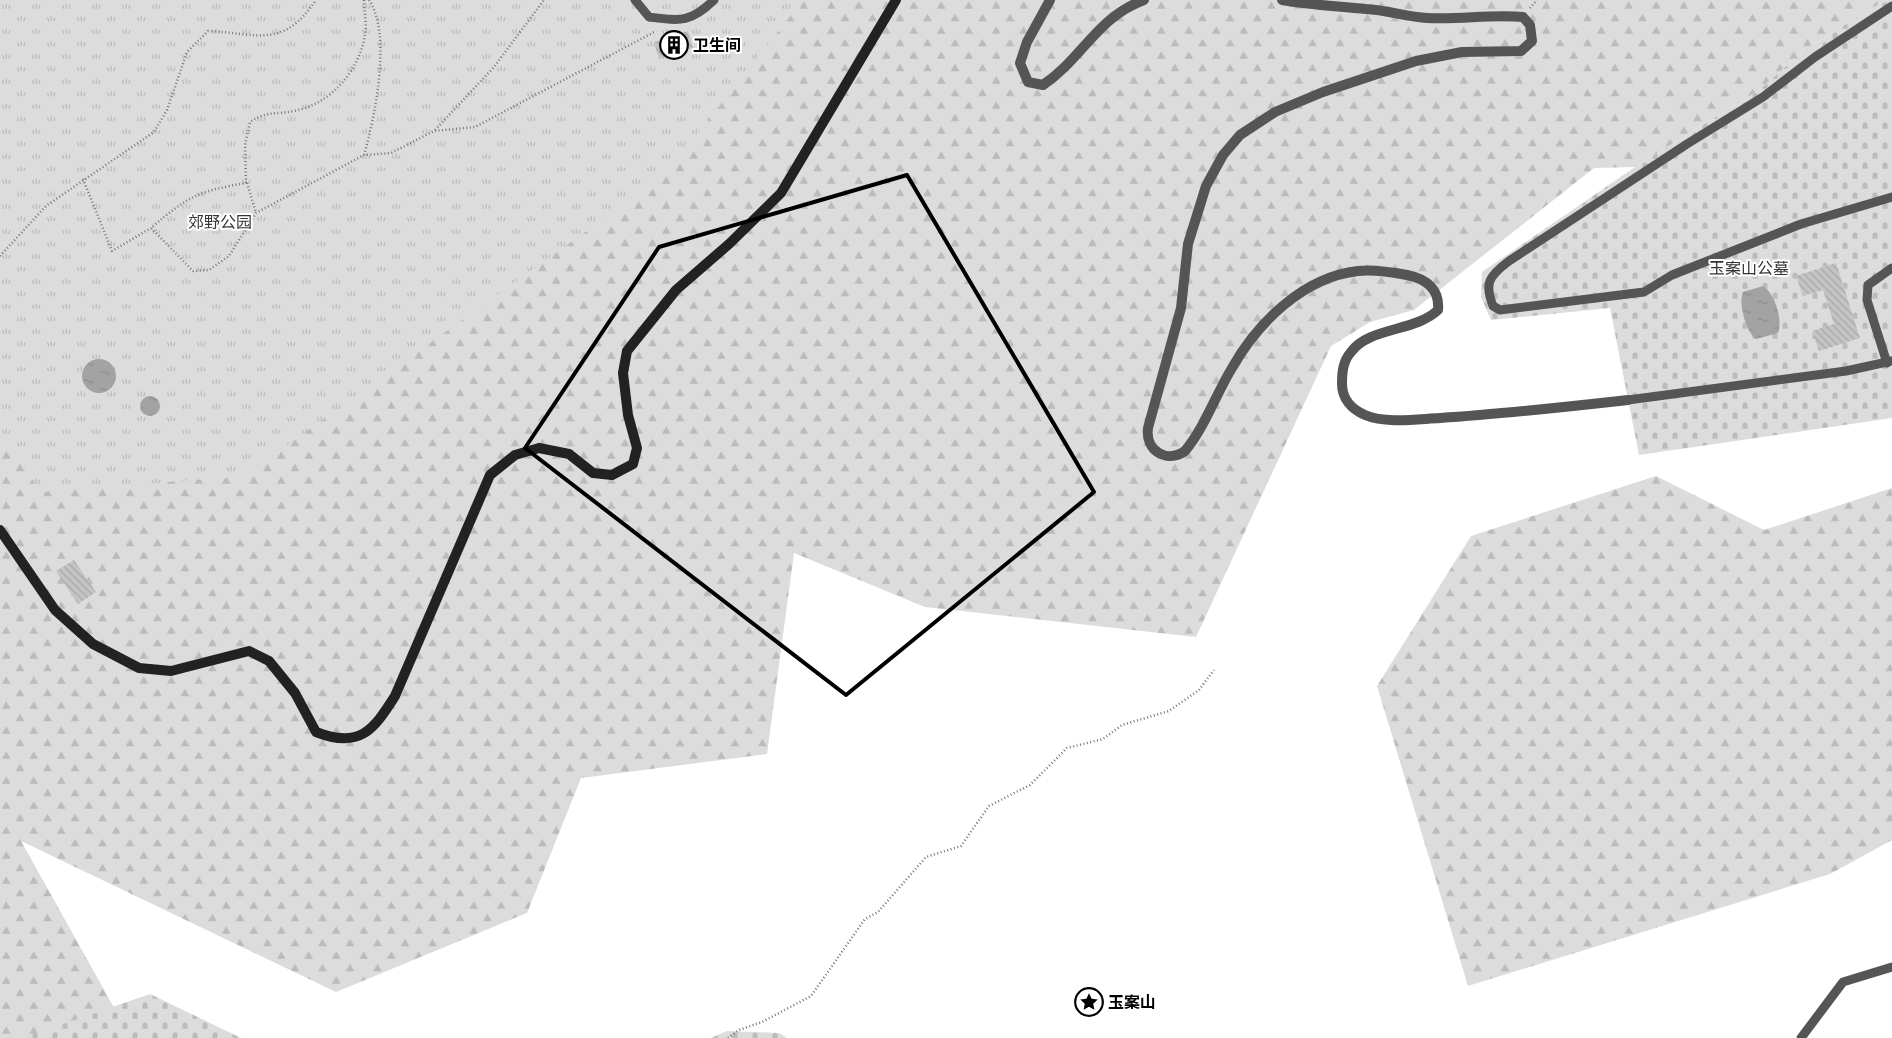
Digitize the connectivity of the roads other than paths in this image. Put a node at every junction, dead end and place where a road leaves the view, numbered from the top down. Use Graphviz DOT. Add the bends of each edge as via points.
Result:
graph roads {
  1 [pos="635,0"];
  2 [pos="714,0"];
  3 [pos="896,0"];
  4 [pos="1050,0"];
  5 [pos="1144,0"];
  6 [pos="1282,0"];
  7 [pos="1892,6"];
  8 [pos="1892,196"];
  9 [pos="1892,268"];
  10 [pos="1890,362"];
  11 [pos="1628,400"];
  12 [pos="0,530"];
  13 [pos="1892,967"];
  14 [pos="1800,1038"];
  1 -- 2 [label="lane" via="649,17 675,21 698,16"];
  3 -- 12 [label="street" via="781,193 730,244 676,290 627,351 623,372 628,415 637,448 633,464 612,475 593,473 569,454 539,448 514,455 490,475 395,696 378,723 358,737 334,739 316,732 296,693 269,661 249,651 171,671 139,668 93,644 55,610"];
  4 -- 5 [label="street" via="1027,42 1020,63 1028,82 1043,85 1062,72 1105,22 1126,6"];
  6 -- 11 [label="street" via="1426,18 1523,17 1530,25 1532,41 1522,50 1462,52 1416,61 1275,112 1240,135 1223,155 1206,186 1188,244 1181,308 1148,428 1151,447 1168,457 1185,451 1233,366 1264,322 1295,296 1318,284 1357,271 1385,271 1412,276 1433,286 1439,299 1438,310 1420,323 1385,332 1351,351 1342,370 1342,392 1351,408 1366,416 1422,419 1491,415"];
  7 -- 8 [label="lane" via="1815,57 1763,97 1508,262 1492,277 1488,292 1493,306 1500,310 1644,292 1672,275 1801,224"];
  9 -- 10 [label="lane" via="1868,285 1867,300"];
  10 -- 11 [label="lane" via="1846,371"];
  13 -- 14 [label="lane" via="1844,982"];
}
